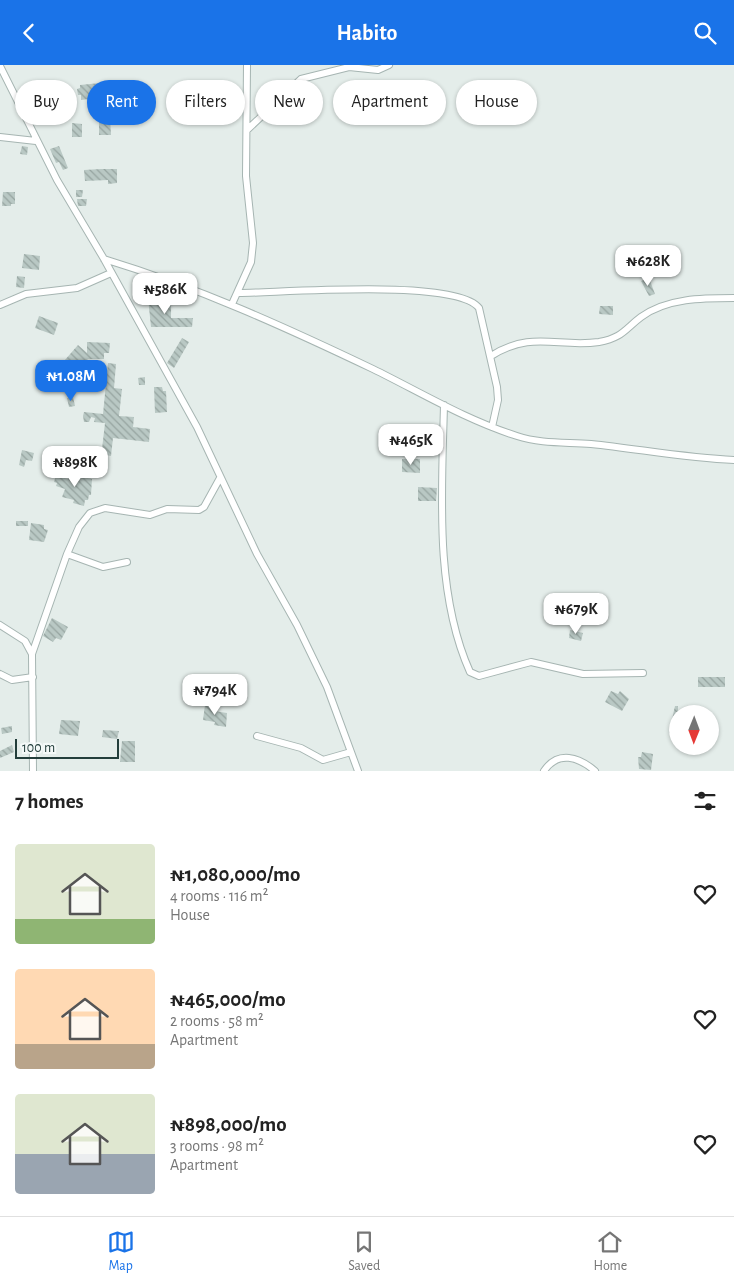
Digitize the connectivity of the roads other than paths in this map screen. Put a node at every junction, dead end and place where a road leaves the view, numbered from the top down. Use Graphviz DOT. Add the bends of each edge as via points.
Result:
graph roads {
  1 [pos="0,65"];
  2 [pos="247,65"];
  3 [pos="389,65"];
  4 [pos="247,129"];
  5 [pos="0,137"];
  6 [pos="36,141"];
  7 [pos="104,259"];
  8 [pos="111,273"];
  9 [pos="239,293"];
  10 [pos="734,298"];
  11 [pos="232,304"];
  12 [pos="0,305"];
  13 [pos="491,356"];
  14 [pos="444,405"];
  15 [pos="492,427"];
  16 [pos="734,460"];
  17 [pos="220,478"];
  18 [pos="67,554"];
  19 [pos="127,562"];
  20 [pos="0,625"];
  21 [pos="32,654"];
  22 [pos="643,673"];
  23 [pos="0,674"];
  24 [pos="33,677"];
  25 [pos="257,736"];
  26 [pos="351,752"];
  27 [pos="33,771"];
  28 [pos="358,771"];
  29 [pos="544,771"];
  30 [pos="595,771"];
  1 -- 6 [label="street"];
  2 -- 4 [label="street"];
  3 -- 4 [label="street" via="378,70 349,67 301,79"];
  4 -- 9 [label="street" via="246,176 253,243 251,262"];
  5 -- 6 [label="street"];
  6 -- 7 [label="street"];
  7 -- 8 [label="street"];
  7 -- 11 [label="street" via="170,279"];
  8 -- 12 [label="street" via="77,288 26,294"];
  8 -- 17 [label="street" via="197,427"];
  9 -- 11 [label="street"];
  9 -- 13 [label="street" via="348,288 466,299 479,309"];
  10 -- 13 [label="street" via="680,301 657,308 640,317 625,333 614,339 516,343"];
  11 -- 14 [label="street"];
  13 -- 15 [label="street" via="498,400"];
  14 -- 15 [label="street"];
  14 -- 22 [label="street" via="442,528 450,605 462,656 470,672 479,676 531,662 583,674"];
  15 -- 16 [label="street" via="544,441"];
  17 -- 18 [label="street" via="204,507 199,510 167,509 150,515 98,509 90,513 79,527"];
  17 -- 26 [label="street" via="316,663 335,704"];
  18 -- 19 [label="street" via="103,567"];
  18 -- 21 [label="street"];
  20 -- 21 [label="street" via="26,641"];
  21 -- 24 [label="street"];
  23 -- 24 [label="street" via="12,680"];
  24 -- 27 [label="street"];
  25 -- 26 [label="street" via="300,748 323,760"];
  26 -- 28 [label="street"];
  29 -- 30 [label="street" via="550,762 564,757 585,762"];
}
